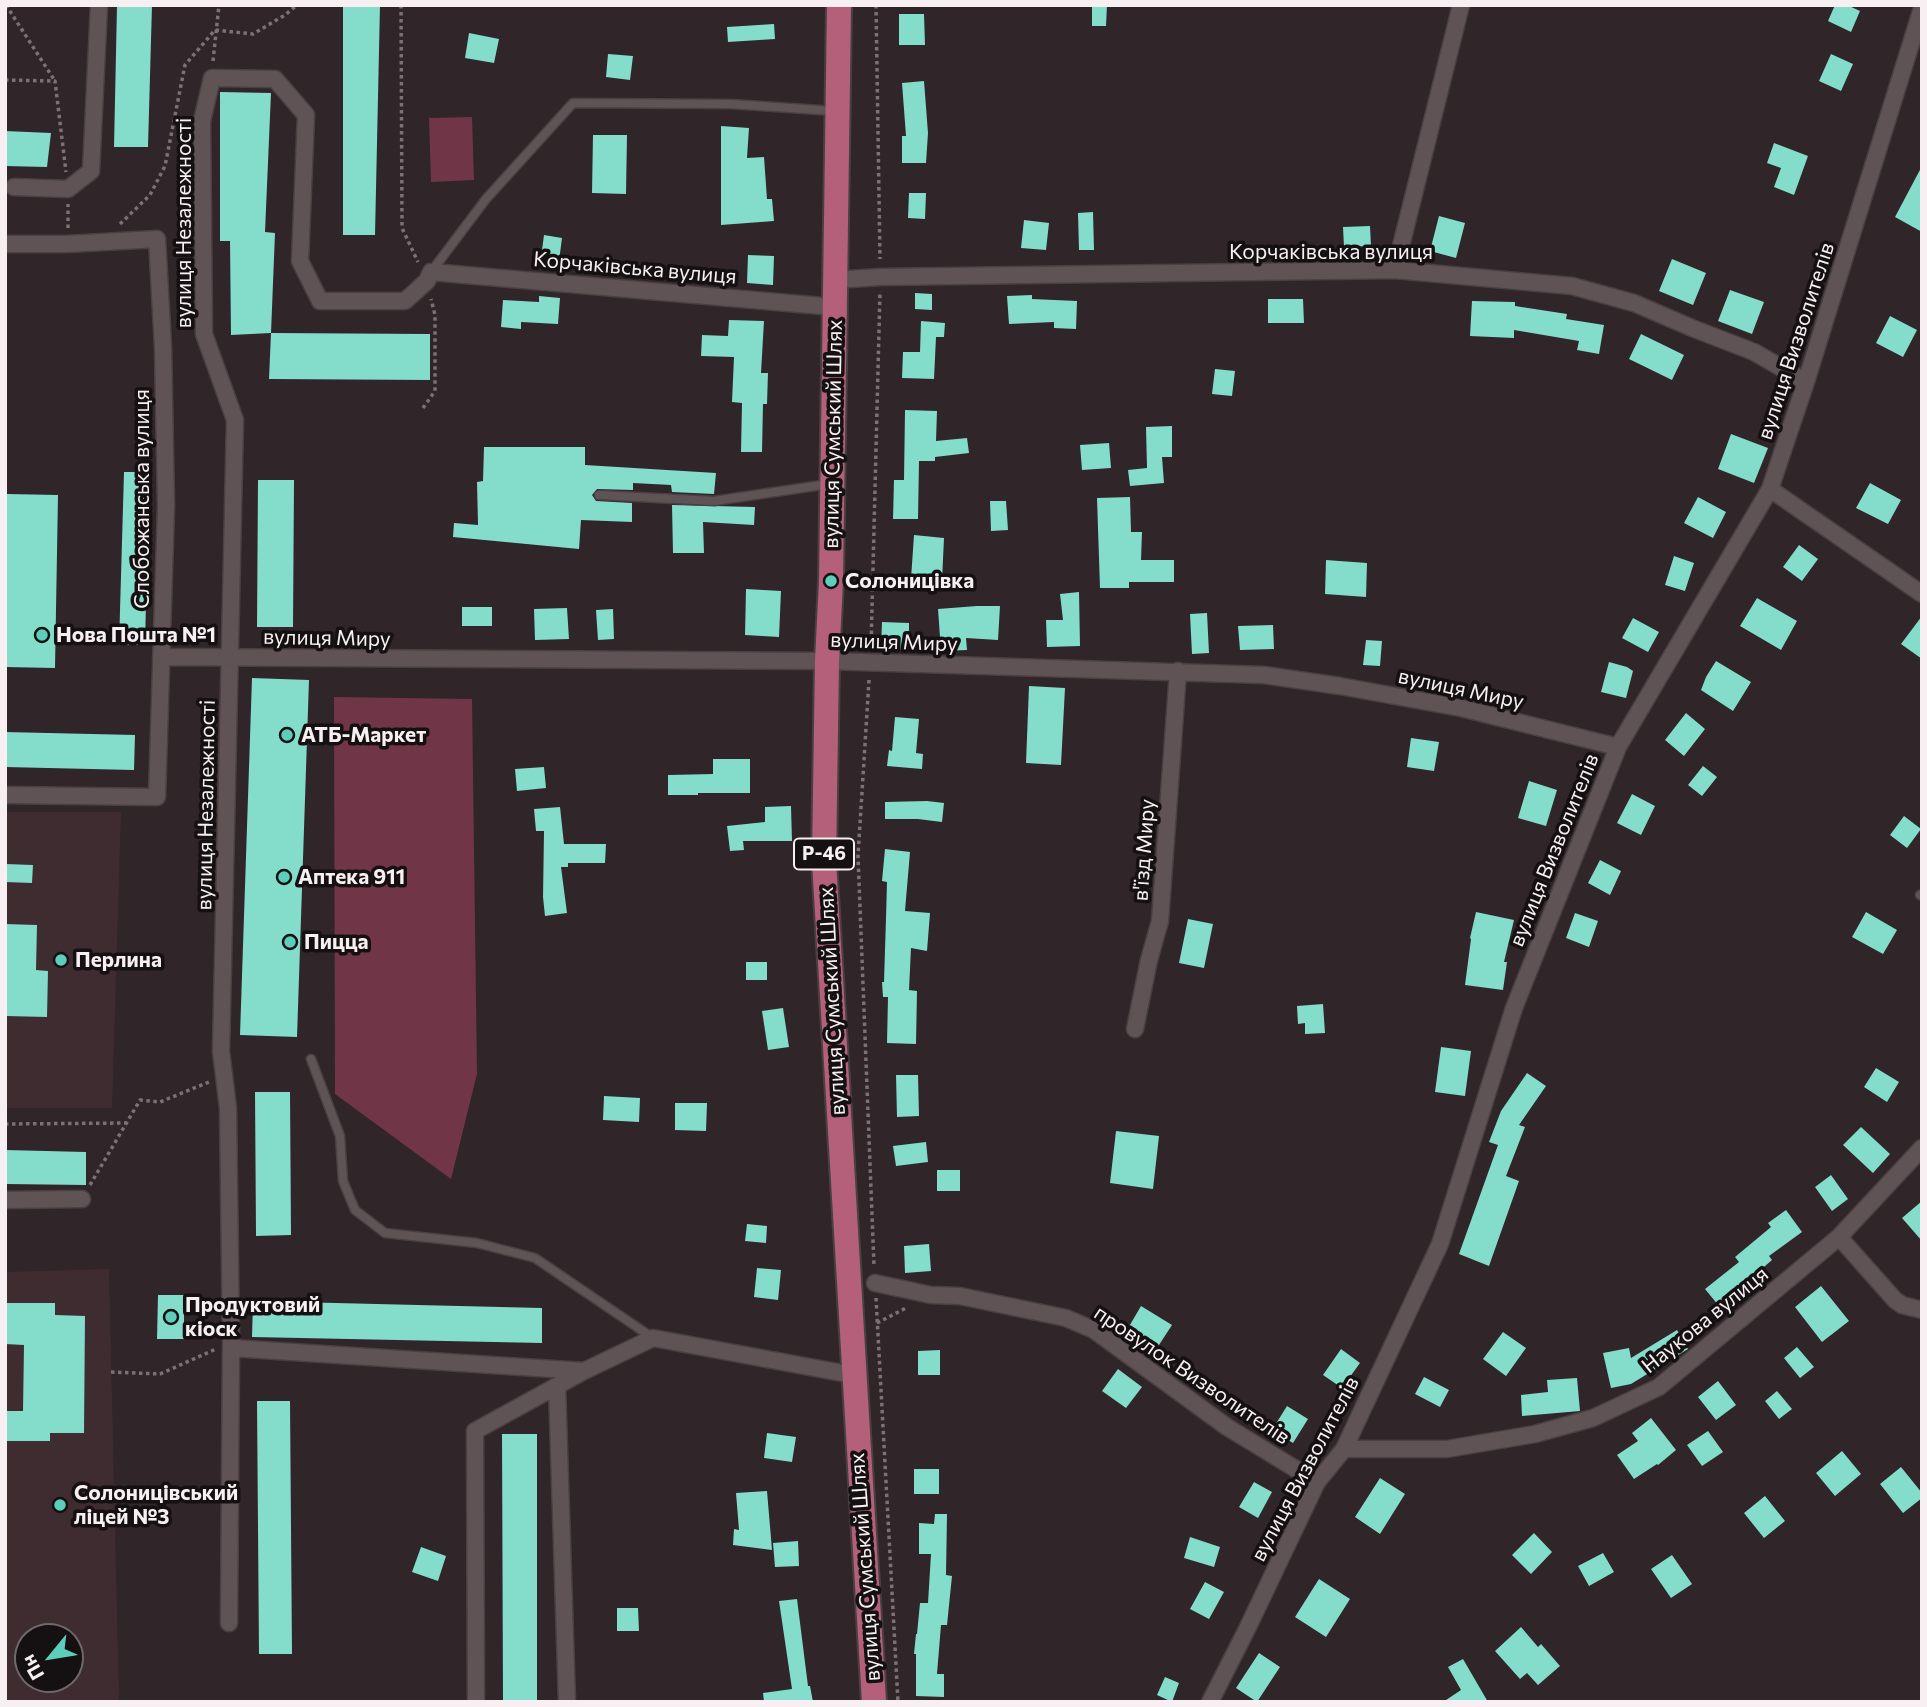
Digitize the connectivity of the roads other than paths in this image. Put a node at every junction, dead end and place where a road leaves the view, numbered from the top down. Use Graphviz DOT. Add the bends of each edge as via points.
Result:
graph roads {
  1 [pos="99,5"];
  2 [pos="839,5"];
  3 [pos="1461,5"];
  4 [pos="1922,8"];
  5 [pos="837,112"];
  6 [pos="14,187"];
  7 [pos="6,246"];
  8 [pos="1395,270"];
  9 [pos="429,276"];
  10 [pos="834,280"];
  11 [pos="834,307"];
  12 [pos="1806,382"];
  13 [pos="832,483"];
  14 [pos="1770,489"];
  15 [pos="600,495"];
  16 [pos="1922,594"];
  17 [pos="161,657"];
  18 [pos="231,657"];
  19 [pos="827,661"];
  20 [pos="1178,671"];
  21 [pos="1618,747"];
  22 [pos="5,795"];
  23 [pos="1135,1029"];
  24 [pos="311,1059"];
  25 [pos="1922,1148"];
  26 [pos="82,1199"];
  27 [pos="5,1200"];
  28 [pos="1839,1237"];
  29 [pos="875,1283"];
  30 [pos="1922,1310"];
  31 [pos="653,1338"];
  32 [pos="231,1345"];
  33 [pos="583,1371"];
  34 [pos="853,1375"];
  35 [pos="557,1386"];
  36 [pos="1344,1449"];
  37 [pos="1317,1482"];
  38 [pos="229,1623"];
  39 [pos="476,1702"];
  40 [pos="567,1702"];
  41 [pos="874,1702"];
  42 [pos="1209,1702"];
  1 -- 6 [label="street" via="91,171 68,189"];
  2 -- 5 [label="main road, вулиця Сумський Шлях / Р-46"];
  3 -- 8 [label="street"];
  4 -- 12 [label="street, вулиця Визволителів"];
  5 -- 9 [label="lane" via="731,104 573,103 486,199"];
  5 -- 10 [label="main road, вулиця Сумський Шлях / Р-46"];
  7 -- 17 [label="street, Слобожанська вулиця" via="157,239 166,506"];
  8 -- 10 [label="street, Корчаківська вулиця"];
  8 -- 12 [label="street, Корчаківська вулиця" via="1572,286 1634,303 1754,352"];
  9 -- 11 [label="street, Корчаківська вулиця"];
  9 -- 18 [label="street, вулиця Незалежності" via="405,300 320,301 300,261 306,116 275,79 212,78 202,121 204,334 235,420"];
  10 -- 11 [label="main road, вулиця Сумський Шлях / Р-46"];
  11 -- 13 [label="main road, вулиця Сумський Шлях / Р-46"];
  12 -- 14 [label="street, вулиця Визволителів"];
  13 -- 15 [label="lane" via="715,501"];
  13 -- 19 [label="main road, вулиця Сумський Шлях / Р-46"];
  14 -- 16 [label="street"];
  14 -- 21 [label="street, вулиця Визволителів"];
  17 -- 18 [label="street, вулиця Миру"];
  17 -- 22 [label="street, Слобожанська вулиця" via="157,797"];
  18 -- 19 [label="street, вулиця Миру"];
  18 -- 32 [label="street, вулиця Незалежності" via="221,1051 228,1108"];
  19 -- 20 [label="street, вулиця Миру"];
  19 -- 34 [label="main road, вулиця Сумський Шлях / Р-46" via="824,861"];
  20 -- 21 [label="street, вулиця Миру" via="1264,675 1339,686 1461,708"];
  20 -- 23 [label="street, в'їзд Миру" via="1160,921"];
  21 -- 36 [label="street, вулиця Визволителів" via="1514,1008 1440,1244"];
  24 -- 31 [label="lane" via="340,1136 342,1181 355,1210 384,1233 477,1243 535,1258"];
  25 -- 28 [label="street, Наукова вулиця"];
  26 -- 27 [label="street"];
  28 -- 30 [label="street" via="1895,1300"];
  28 -- 36 [label="street, Наукова вулиця" via="1659,1388 1593,1418 1535,1434 1447,1449"];
  29 -- 37 [label="street, провулок Визволителів" via="1066,1318 1094,1330 1227,1427"];
  31 -- 33 [label="street"];
  31 -- 34 [label="street"];
  32 -- 33 [label="street"];
  32 -- 38 [label="street, вулиця Незалежності"];
  33 -- 35 [label="street"];
  34 -- 41 [label="main road, вулиця Сумський Шлях / Р-46"];
  35 -- 39 [label="street" via="475,1431"];
  35 -- 40 [label="street"];
  36 -- 37 [label="street, вулиця Визволителів"];
  37 -- 42 [label="street, вулиця Визволителів"];
}
